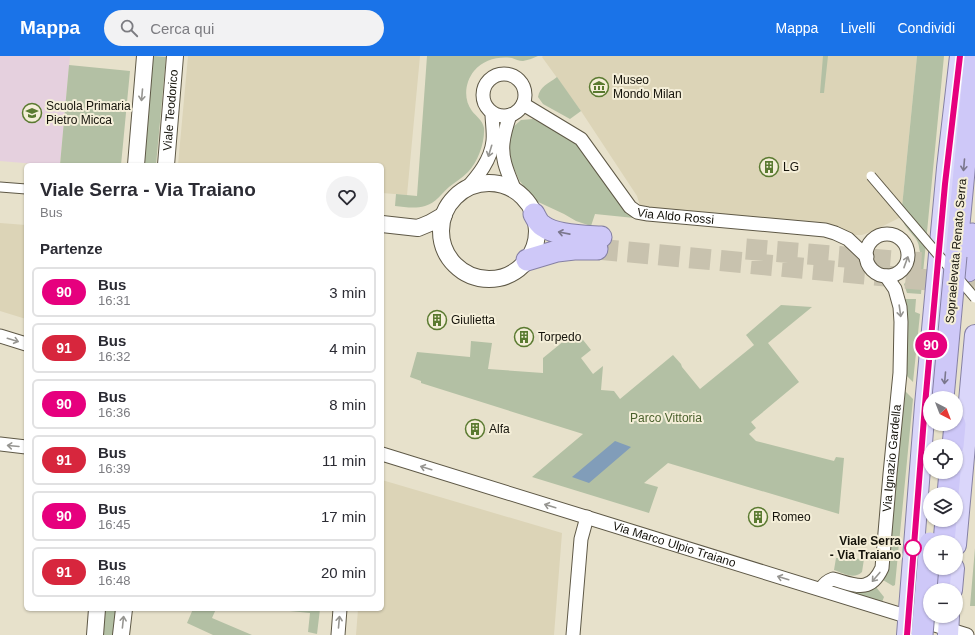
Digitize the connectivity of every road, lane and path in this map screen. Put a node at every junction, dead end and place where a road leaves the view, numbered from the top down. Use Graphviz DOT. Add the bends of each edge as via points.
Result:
graph roads {
  1 [pos="145,56"];
  2 [pos="176,56"];
  3 [pos="960,56"];
  4 [pos="974,56"];
  5 [pos="523,104"];
  6 [pos="492,113"];
  7 [pos="510,115"];
  8 [pos="136,163"];
  9 [pos="166,163"];
  10 [pos="947,168"];
  11 [pos="871,176"];
  12 [pos="0,187"];
  13 [pos="24,189"];
  14 [pos="466,189"];
  15 [pos="515,191"];
  16 [pos="975,198"];
  17 [pos="534,214"];
  18 [pos="444,215"];
  19 [pos="384,224"];
  20 [pos="418,228"];
  21 [pos="848,239"];
  22 [pos="874,240"];
  23 [pos="975,241"];
  24 [pos="442,244"];
  25 [pos="867,256"];
  26 [pos="527,260"];
  27 [pos="962,263"];
  28 [pos="886,276"];
  29 [pos="975,298"];
  30 [pos="975,335"];
  31 [pos="0,336"];
  32 [pos="24,343"];
  33 [pos="944,391"];
  34 [pos="957,391"];
  35 [pos="0,444"];
  36 [pos="24,447"];
  37 [pos="384,455"];
  38 [pos="587,517"];
  39 [pos="925,535"];
  40 [pos="957,535"];
  41 [pos="923,547"];
  42 [pos="923,550"];
  43 [pos="923,566"];
  44 [pos="923,575"];
  45 [pos="821,589"];
  46 [pos="97,611"];
  47 [pos="124,611"];
  48 [pos="340,611"];
  49 [pos="907,626"];
  50 [pos="947,628"];
  51 [pos="95,635"];
  52 [pos="121,635"];
  53 [pos="338,635"];
  54 [pos="573,635"];
  55 [pos="922,635"];
  1 -- 8 [label="street, one-way"];
  2 -- 9 [label="street, Viale Teodorico"];
  3 -- 10 [label="main road"];
  4 -- 10 [label="main road"];
  4 -- 27 [label="highway, Sopraelevata Renato Serra, one-way"];
  5 -- 6 [label="street" via="525,91 519,80 513,76 499,74 492,77 483,88 483,102"];
  5 -- 7 [label="street"];
  5 -- 21 [label="street, Via Aldo Rossi" via="581,139 630,207 637,212 816,228"];
  6 -- 7 [label="street" via="498,116"];
  6 -- 14 [label="street, one-way" via="493,140 489,156 480,173"];
  7 -- 15 [label="street" via="503,154"];
  10 -- 27 [label="main road"];
  10 -- 39 [label="main road"];
  11 -- 29 [label="street, bridge"];
  12 -- 13 [label="street"];
  14 -- 15 [label="street" via="490,183"];
  14 -- 18 [label="street" via="456,196"];
  15 -- 17 [label="street" via="526,201"];
  16 -- 27 [label="highway, Sopraelevata Renato Serra"];
  17 -- 26 [label="street" via="536,238"];
  26 -- 17 [label="highway, one-way" via="556,251 599,243 541,226"];
  18 -- 20 [label="street"];
  18 -- 24 [label="street" via="441,229"];
  19 -- 20 [label="street"];
  20 -- 24 [label="street"];
  21 -- 22 [label="street, Via Aldo Rossi"];
  21 -- 25 [label="street, Via Aldo Rossi"];
  22 -- 25 [label="street" via="868,247"];
  28 -- 22 [label="street, one-way" via="894,275 904,267 908,260 907,249 895,236 880,236"];
  23 -- 27 [label="main road"];
  24 -- 26 [label="street" via="448,258 458,269 472,277 487,280 502,278 516,271"];
  25 -- 28 [label="street, Via Ignazio Gardella" via="873,270"];
  27 -- 33 [label="highway, Sopraelevata Renato Serra, one-way, bridge"];
  27 -- 34 [label="highway, Sopraelevata Renato Serra"];
  28 -- 45 [label="street, Via Ignazio Gardella, one-way" via="895,289 901,322 900,373 882,568 871,583 860,586 833,579 824,583"];
  30 -- 40 [label="main road"];
  31 -- 32 [label="street, one-way"];
  36 -- 35 [label="street, one-way"];
  38 -- 37 [label="street, Via Marco Ulpio Traiano, one-way"];
  45 -- 38 [label="street, Via Marco Ulpio Traiano, one-way"];
  38 -- 54 [label="street" via="581,539"];
  41 -- 43 [label="main road" via="917,562"];
  42 -- 49 [label="main road"];
  44 -- 55 [label="highway, bridge"];
  45 -- 49 [label="street, Via Marco Ulpio Traiano"];
  46 -- 51 [label="street"];
  52 -- 47 [label="street, one-way"];
  53 -- 48 [label="street, one-way"];
  49 -- 50 [label="street, Via Marco Ulpio Traiano"];
}
